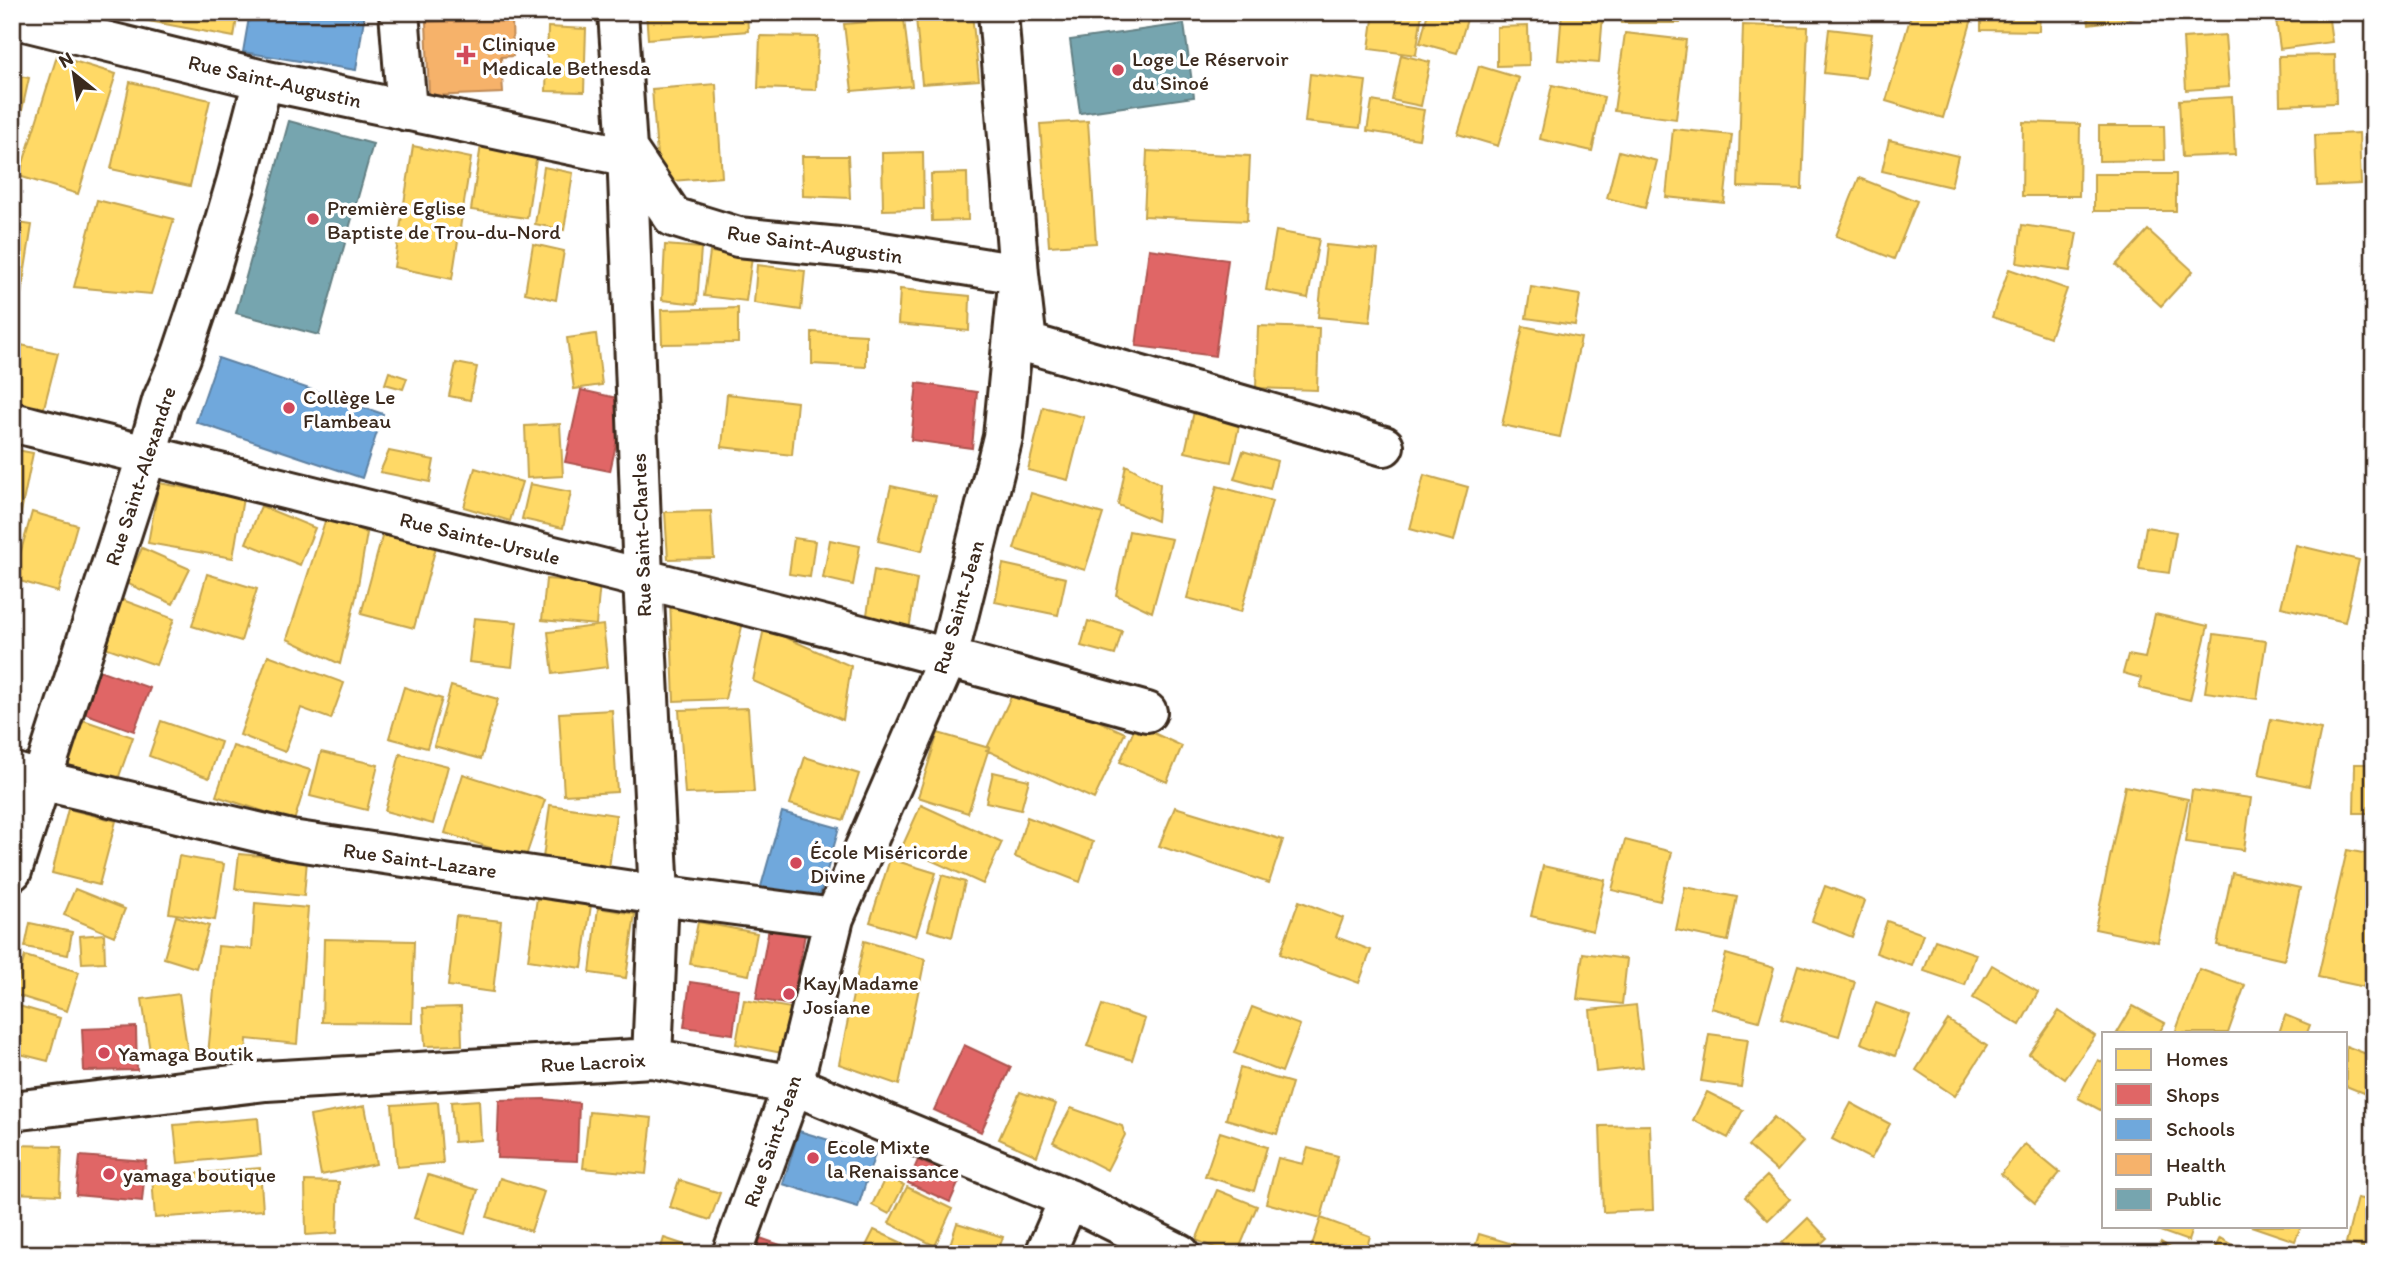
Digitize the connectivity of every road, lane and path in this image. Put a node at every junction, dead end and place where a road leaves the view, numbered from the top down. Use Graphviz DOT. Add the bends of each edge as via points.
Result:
graph roads {
  1 [pos="399,12"];
  2 [pos="618,12"];
  3 [pos="998,12"];
  4 [pos="16,17"];
  5 [pos="263,80"];
  6 [pos="407,111"];
  7 [pos="626,149"];
  8 [pos="1019,274"];
  9 [pos="12,422"];
  10 [pos="1384,446"];
  11 [pos="147,455"];
  12 [pos="643,579"];
  13 [pos="948,657"];
  14 [pos="1147,712"];
  15 [pos="26,776"];
  16 [pos="12,871"];
  17 [pos="659,895"];
  18 [pos="834,918"];
  19 [pos="652,1058"];
  20 [pos="793,1085"];
  21 [pos="12,1111"];
  22 [pos="1069,1199"];
  23 [pos="732,1254"];
  24 [pos="1045,1254"];
  25 [pos="1180,1254"];
  1 -- 6 [label="street"];
  2 -- 7 [label="street, Rue Saint-Charles"];
  3 -- 8 [label="street, Rue Saint-Jean"];
  4 -- 5 [label="street, Rue Saint-Augustin"];
  5 -- 6 [label="street, Rue Saint-Augustin"];
  5 -- 11 [label="street, Rue Saint-Alexandre" via="210,271"];
  6 -- 7 [label="street, Rue Saint-Augustin" via="614,154"];
  7 -- 8 [label="street, Rue Saint-Augustin" via="673,217 738,237 870,250"];
  7 -- 12 [label="street, Rue Saint-Charles"];
  8 -- 10 [label="street" via="1027,343"];
  8 -- 13 [label="street, Rue Saint-Jean" via="1003,437"];
  9 -- 11 [label="street, Rue Sainte-Ursule"];
  11 -- 12 [label="street, Rue Sainte-Ursule"];
  11 -- 15 [label="street, Rue Saint-Alexandre"];
  12 -- 13 [label="street, Rue Sainte-Ursule"];
  12 -- 17 [label="street, Rue Saint-Charles"];
  13 -- 14 [label="street, Rue Sainte-Ursule"];
  13 -- 18 [label="street, Rue Saint-Jean"];
  15 -- 16 [label="street, Rue Saint-Alexandre"];
  15 -- 17 [label="street, Rue Saint-Lazare" via="291,841"];
  17 -- 18 [label="street, Rue Saint-Lazare"];
  17 -- 19 [label="street, Rue Saint-Charles"];
  18 -- 20 [label="street, Rue Saint-Jean"];
  19 -- 20 [label="street, Rue Lacroix"];
  19 -- 21 [label="street, Rue Lacroix" via="267,1081"];
  20 -- 22 [label="street, Rue Lacroix"];
  20 -- 23 [label="street, Rue Saint-Jean"];
  22 -- 24 [label="street"];
  22 -- 25 [label="street, Rue Lacroix"];
}
